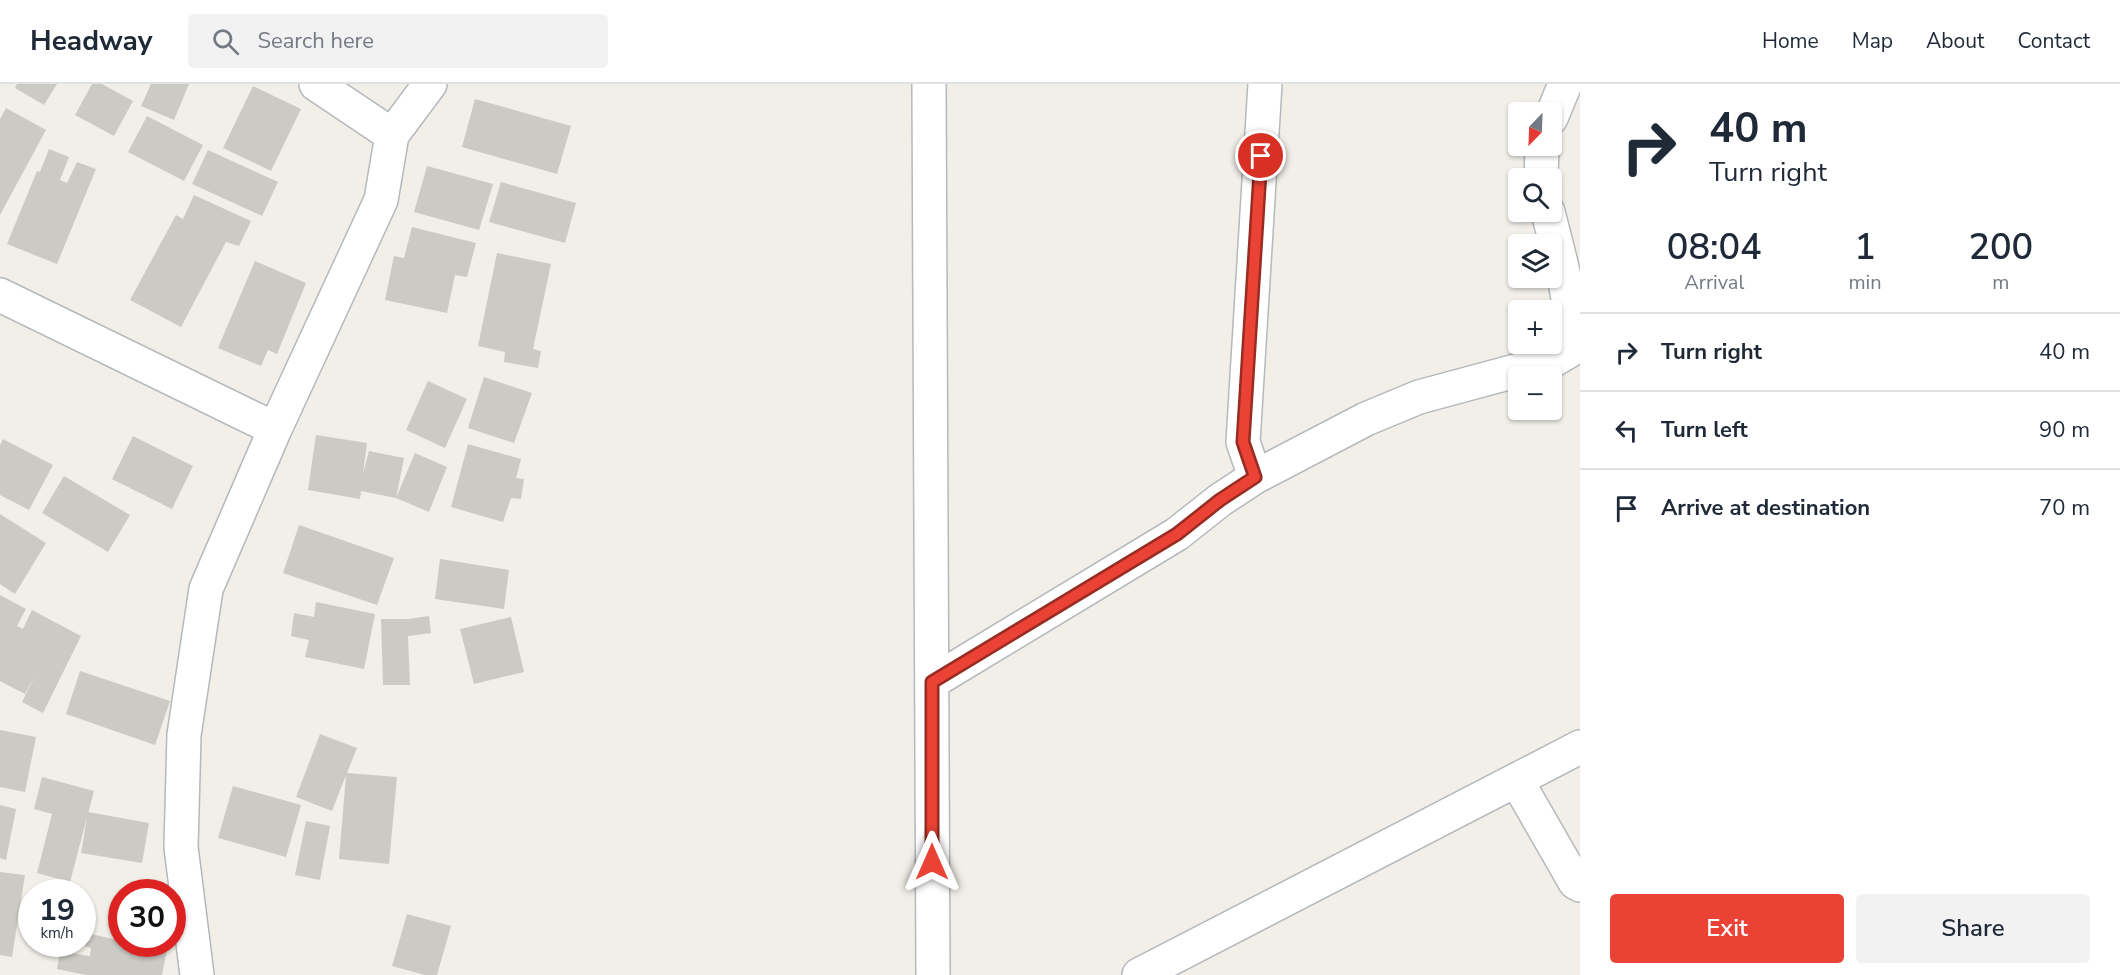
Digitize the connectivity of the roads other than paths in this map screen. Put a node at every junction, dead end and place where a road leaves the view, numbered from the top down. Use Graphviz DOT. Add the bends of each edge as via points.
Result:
graph roads {
  1 [pos="316,84"];
  2 [pos="430,84"];
  3 [pos="929,84"];
  4 [pos="1265,84"];
  5 [pos="1565,84"];
  6 [pos="1558,102"];
  7 [pos="392,135"];
  8 [pos="1551,222"];
  9 [pos="1574,293"];
  10 [pos="0,295"];
  11 [pos="275,429"];
  12 [pos="1255,477"];
  13 [pos="932,682"];
  14 [pos="1580,747"];
  15 [pos="1517,781"];
  16 [pos="1580,885"];
  17 [pos="197,975"];
  18 [pos="933,975"];
  19 [pos="1139,975"];
  1 -- 7 [label="street"];
  2 -- 7 [label="street"];
  3 -- 13 [label="street"];
  4 -- 12 [label="street" via="1243,442"];
  5 -- 6 [label="street"];
  7 -- 11 [label="street" via="381,200"];
  8 -- 9 [label="street"];
  9 -- 12 [label="street" via="1569,351 1551,361 1419,397 1366,419"];
  10 -- 11 [label="street"];
  11 -- 17 [label="street" via="206,589 184,735 181,847"];
  12 -- 13 [label="street" via="1177,534"];
  13 -- 18 [label="street"];
  14 -- 15 [label="street"];
  15 -- 16 [label="street"];
  15 -- 19 [label="street"];
}
